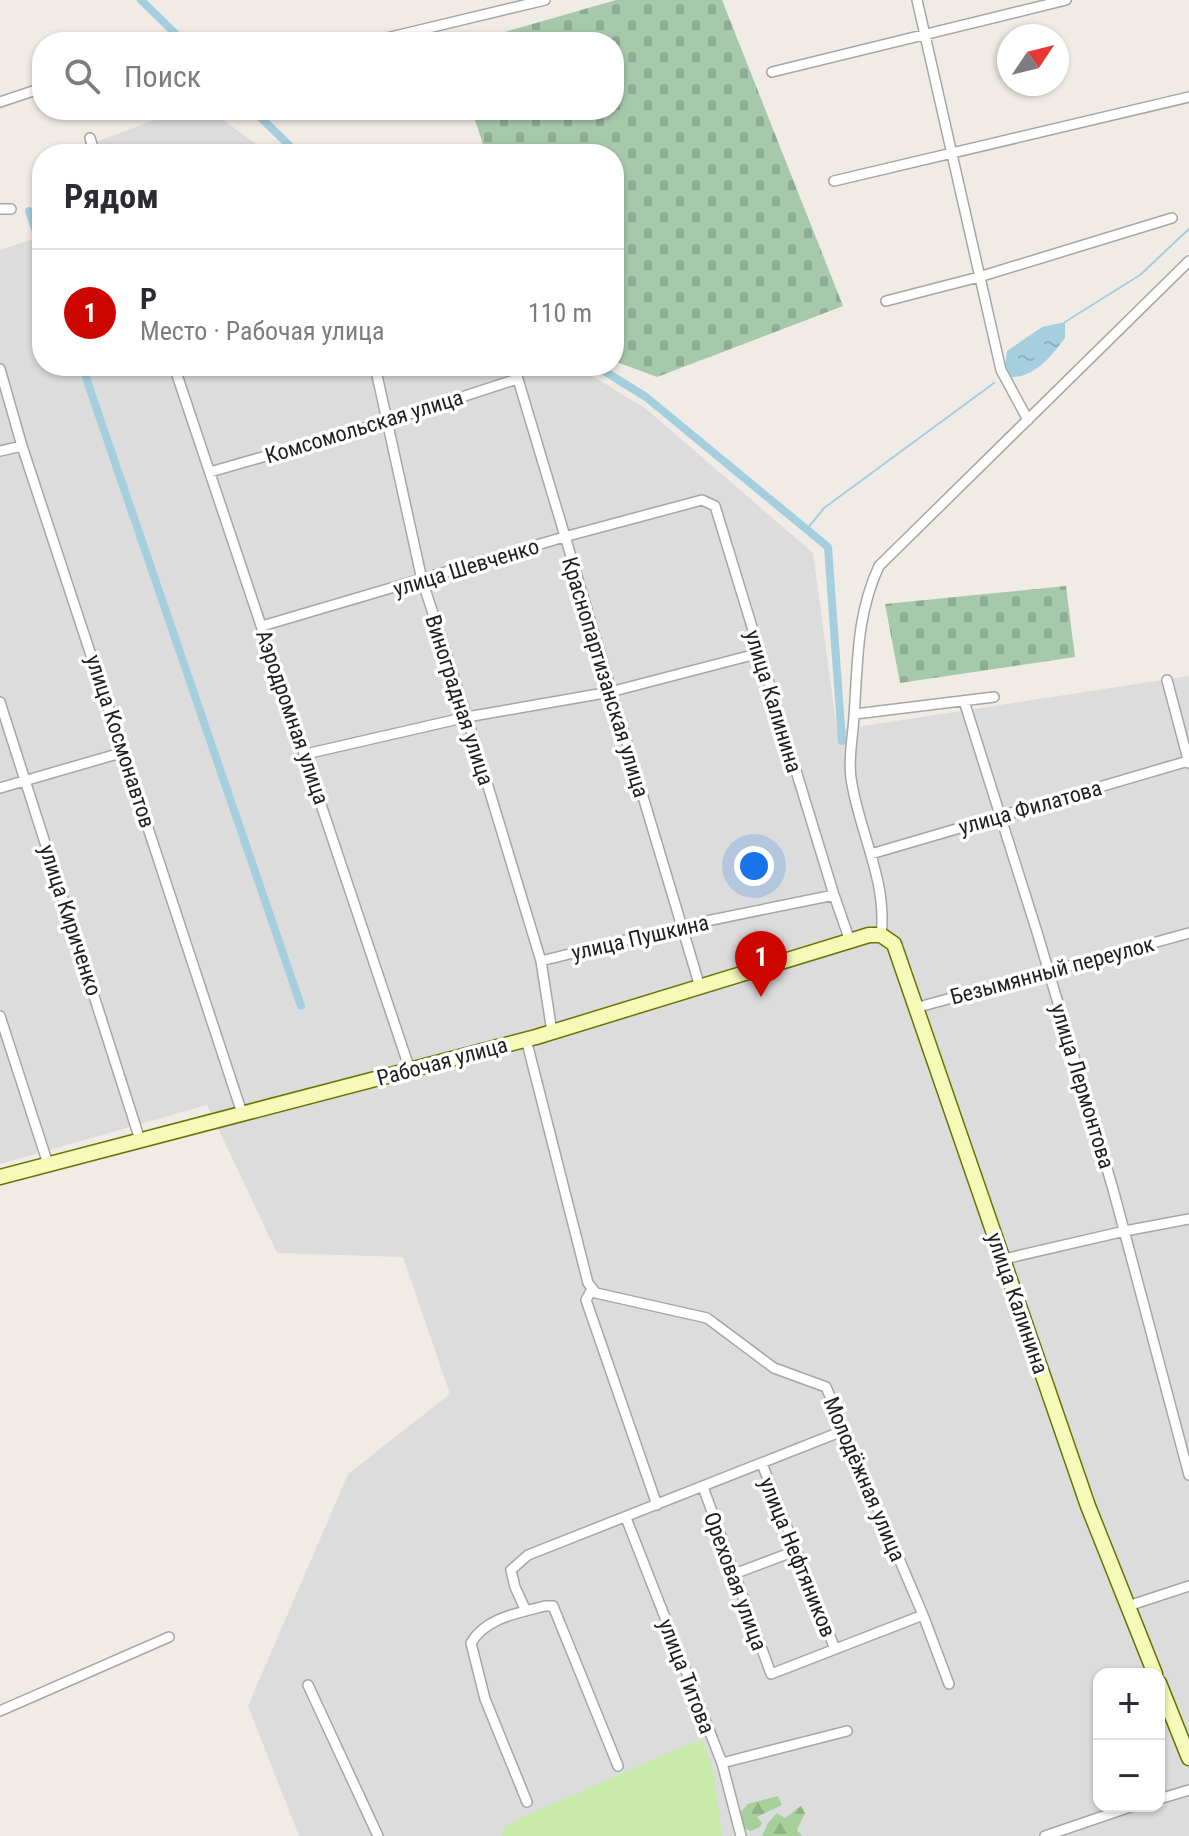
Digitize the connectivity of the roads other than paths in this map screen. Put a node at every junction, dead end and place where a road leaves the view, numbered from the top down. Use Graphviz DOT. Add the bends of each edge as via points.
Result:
graph roads {
  1 [pos="545,0"];
  2 [pos="917,0"];
  3 [pos="1066,0"];
  4 [pos="412,32"];
  5 [pos="925,35"];
  6 [pos="772,72"];
  7 [pos="32,91"];
  8 [pos="1189,97"];
  9 [pos="0,102"];
  10 [pos="90,138"];
  11 [pos="92,144"];
  12 [pos="954,154"];
  13 [pos="834,181"];
  14 [pos="0,209"];
  15 [pos="11,209"];
  16 [pos="1172,218"];
  17 [pos="1189,261"];
  18 [pos="979,277"];
  19 [pos="886,301"];
  20 [pos="0,369"];
  21 [pos="177,376"];
  22 [pos="377,376"];
  23 [pos="516,376"];
  24 [pos="517,379"];
  25 [pos="1028,420"];
  26 [pos="388,421"];
  27 [pos="22,446"];
  28 [pos="0,451"];
  29 [pos="210,472"];
  30 [pos="715,506"];
  31 [pos="564,537"];
  32 [pos="422,580"];
  33 [pos="262,626"];
  34 [pos="760,653"];
  35 [pos="1167,680"];
  36 [pos="610,692"];
  37 [pos="994,697"];
  38 [pos="964,701"];
  39 [pos="0,702"];
  40 [pos="855,714"];
  41 [pos="467,717"];
  42 [pos="124,752"];
  43 [pos="306,754"];
  44 [pos="1189,762"];
  45 [pos="26,780"];
  46 [pos="0,788"];
  47 [pos="1000,816"];
  48 [pos="871,854"];
  49 [pos="834,895"];
  50 [pos="682,926"];
  51 [pos="1189,933"];
  52 [pos="881,935"];
  53 [pos="850,941"];
  54 [pos="541,961"];
  55 [pos="1048,970"];
  56 [pos="700,987"];
  57 [pos="915,1008"];
  58 [pos="0,1016"];
  59 [pos="552,1032"];
  60 [pos="526,1039"];
  61 [pos="410,1070"];
  62 [pos="242,1113"];
  63 [pos="140,1140"];
  64 [pos="48,1164"];
  65 [pos="0,1177"];
  66 [pos="1189,1219"];
  67 [pos="1125,1231"];
  68 [pos="1004,1259"];
  69 [pos="590,1286"];
  70 [pos="845,1430"];
  71 [pos="762,1464"];
  72 [pos="1189,1475"];
  73 [pos="703,1487"];
  74 [pos="657,1505"];
  75 [pos="626,1518"];
  76 [pos="795,1551"];
  77 [pos="734,1574"];
  78 [pos="1189,1586"];
  79 [pos="1128,1606"];
  80 [pos="526,1611"];
  81 [pos="923,1615"];
  82 [pos="169,1637"];
  83 [pos="835,1649"];
  84 [pos="1153,1668"];
  85 [pos="949,1684"];
  86 [pos="308,1685"];
  87 [pos="1165,1698"];
  88 [pos="0,1711"];
  89 [pos="847,1731"];
  90 [pos="1189,1758"];
  91 [pos="722,1763"];
  92 [pos="618,1766"];
  93 [pos="1189,1790"];
  94 [pos="1165,1797"];
  95 [pos="527,1802"];
  96 [pos="1115,1812"];
  97 [pos="378,1836"];
  98 [pos="741,1836"];
  99 [pos="1045,1836"];
  1 -- 4 [label="street"];
  2 -- 5 [label="street"];
  3 -- 5 [label="street"];
  5 -- 6 [label="street"];
  5 -- 12 [label="street"];
  7 -- 9 [label="street"];
  8 -- 12 [label="street"];
  10 -- 11 [label="street"];
  12 -- 13 [label="street"];
  12 -- 18 [label="street"];
  14 -- 15 [label="street"];
  16 -- 18 [label="street"];
  17 -- 25 [label="street"];
  18 -- 19 [label="street"];
  18 -- 25 [label="street" via="1001,370"];
  20 -- 27 [label="street, улица Космонавтов"];
  21 -- 29 [label="street, Аэродромная улица"];
  22 -- 26 [label="street, Виноградная улица"];
  23 -- 24 [label="street, Краснопартизанская улица"];
  24 -- 26 [label="street, Комсомольская улица"];
  24 -- 31 [label="street, Краснопартизанская улица"];
  25 -- 40 [label="street" via="879,566 859,628"];
  26 -- 29 [label="street, Комсомольская улица"];
  26 -- 32 [label="street, Виноградная улица"];
  27 -- 28 [label="street"];
  27 -- 42 [label="street, улица Космонавтов"];
  29 -- 33 [label="street, Аэродромная улица"];
  30 -- 31 [label="street, улица Шевченко" via="702,500"];
  30 -- 34 [label="street, улица Калинина"];
  31 -- 32 [label="street, улица Шевченко"];
  31 -- 36 [label="street, Краснопартизанская улица"];
  32 -- 33 [label="street, улица Шевченко"];
  32 -- 41 [label="street, Виноградная улица"];
  33 -- 43 [label="street, Аэродромная улица"];
  34 -- 36 [label="street"];
  34 -- 49 [label="street, улица Калинина"];
  35 -- 44 [label="street"];
  36 -- 41 [label="street"];
  36 -- 50 [label="street, Краснопартизанская улица"];
  37 -- 38 [label="street"];
  38 -- 40 [label="street"];
  38 -- 47 [label="street, улица Лермонтова"];
  39 -- 45 [label="street, улица Кириченко"];
  40 -- 48 [label="street" via="850,777"];
  41 -- 43 [label="street"];
  41 -- 54 [label="street, Виноградная улица"];
  42 -- 45 [label="street"];
  42 -- 62 [label="street, улица Космонавтов"];
  43 -- 61 [label="street, Аэродромная улица"];
  44 -- 47 [label="street, улица Филатова"];
  45 -- 46 [label="street"];
  45 -- 63 [label="street, улица Кириченко"];
  47 -- 48 [label="street, улица Филатова"];
  47 -- 55 [label="street, улица Лермонтова"];
  48 -- 52 [label="street" via="884,916"];
  49 -- 50 [label="street, улица Пушкина"];
  49 -- 53 [label="street, улица Калинина"];
  50 -- 54 [label="street, улица Пушкина"];
  50 -- 56 [label="street, Краснопартизанская улица"];
  51 -- 55 [label="street, Безымянный переулок"];
  52 -- 53 [label="street, Рабочая улица"];
  52 -- 57 [label="street, улица Калинина" via="894,944"];
  53 -- 56 [label="street, Рабочая улица"];
  54 -- 59 [label="street, Виноградная улица"];
  55 -- 57 [label="street, Безымянный переулок"];
  55 -- 67 [label="street, улица Лермонтова"];
  56 -- 59 [label="street, Рабочая улица"];
  57 -- 68 [label="street, улица Калинина"];
  58 -- 64 [label="street"];
  59 -- 60 [label="street, Рабочая улица"];
  60 -- 61 [label="street, Рабочая улица"];
  60 -- 69 [label="street"];
  61 -- 62 [label="street, Рабочая улица"];
  62 -- 63 [label="street, Рабочая улица"];
  63 -- 64 [label="street, Рабочая улица"];
  64 -- 65 [label="street, Рабочая улица"];
  66 -- 67 [label="street"];
  67 -- 68 [label="street"];
  67 -- 72 [label="street, улица Лермонтова"];
  68 -- 79 [label="street, улица Калинина" via="1088,1506"];
  69 -- 70 [label="street, Молодёжная улица" via="596,1293 707,1318 774,1368 826,1387"];
  69 -- 74 [label="street" via="586,1300"];
  70 -- 71 [label="street"];
  70 -- 81 [label="street, Молодёжная улица"];
  71 -- 73 [label="street"];
  71 -- 76 [label="street, улица Нефтяников"];
  73 -- 74 [label="street"];
  73 -- 77 [label="street, Ореховая улица"];
  74 -- 75 [label="street"];
  75 -- 80 [label="street" via="528,1555 511,1570"];
  75 -- 91 [label="street, улица Титова"];
  76 -- 77 [label="street"];
  76 -- 83 [label="street, улица Нефтяников"];
  77 -- 83 [label="street, Ореховая улица" via="771,1674"];
  78 -- 79 [label="street"];
  79 -- 84 [label="street, улица Калинина"];
  80 -- 92 [label="street" via="553,1606"];
  80 -- 95 [label="street" via="479,1630 471,1643 485,1699"];
  81 -- 83 [label="street"];
  81 -- 85 [label="street, Молодёжная улица"];
  82 -- 88 [label="street"];
  86 -- 97 [label="street"];
  87 -- 90 [label="street"];
  89 -- 91 [label="street"];
  91 -- 98 [label="street, улица Титова"];
  93 -- 94 [label="street"];
  96 -- 99 [label="street"];
}
